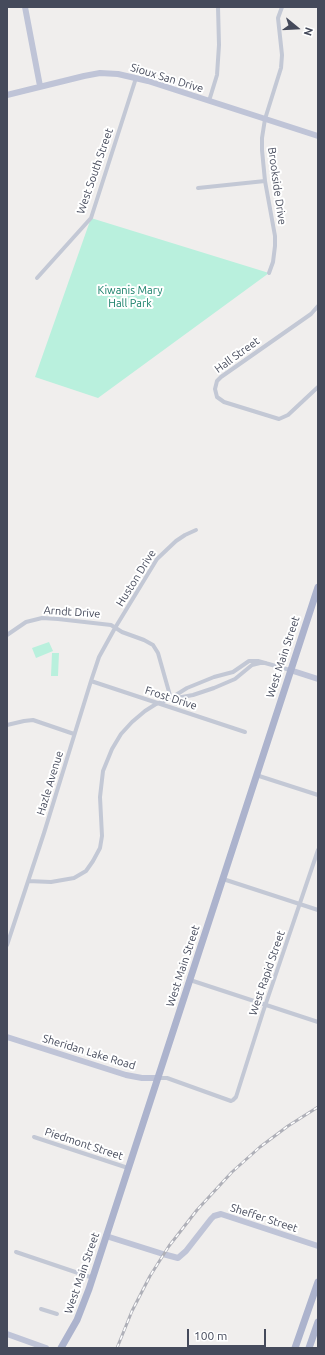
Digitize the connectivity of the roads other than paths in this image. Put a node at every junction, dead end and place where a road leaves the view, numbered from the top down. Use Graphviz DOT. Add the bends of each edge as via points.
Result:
graph roads {
  1 [pos="25,7"];
  2 [pos="218,7"];
  3 [pos="282,7"];
  4 [pos="136,78"];
  5 [pos="40,86"];
  6 [pos="7,95"];
  7 [pos="209,101"];
  8 [pos="265,119"];
  9 [pos="318,136"];
  10 [pos="265,181"];
  11 [pos="198,188"];
  12 [pos="268,273"];
  13 [pos="37,278"];
  14 [pos="318,306"];
  15 [pos="318,387"];
  16 [pos="196,530"];
  17 [pos="318,586"];
  18 [pos="115,628"];
  19 [pos="7,635"];
  20 [pos="266,663"];
  21 [pos="290,670"];
  22 [pos="318,679"];
  23 [pos="91,681"];
  24 [pos="171,699"];
  25 [pos="159,703"];
  26 [pos="7,725"];
  27 [pos="245,732"];
  28 [pos="74,734"];
  29 [pos="256,776"];
  30 [pos="318,795"];
  31 [pos="318,850"];
  32 [pos="223,878"];
  33 [pos="28,881"];
  34 [pos="300,904"];
  35 [pos="318,910"];
  36 [pos="7,945"];
  37 [pos="190,980"];
  38 [pos="266,1004"];
  39 [pos="318,1022"];
  40 [pos="7,1036"];
  41 [pos="157,1078"];
  42 [pos="233,1100"];
  43 [pos="34,1137"];
  44 [pos="128,1168"];
  45 [pos="106,1236"];
  46 [pos="318,1246"];
  47 [pos="16,1252"];
  48 [pos="93,1278"];
  49 [pos="318,1282"];
  50 [pos="41,1309"];
  51 [pos="57,1314"];
  52 [pos="318,1322"];
  53 [pos="318,1332"];
  54 [pos="7,1334"];
  55 [pos="46,1348"];
  56 [pos="61,1348"];
  57 [pos="295,1348"];
  58 [pos="309,1348"];
  59 [pos="312,1348"];
  1 -- 5 [label="street"];
  2 -- 7 [label="street" via="217,75"];
  3 -- 8 [label="street, Brookside Drive" via="278,18 281,68"];
  4 -- 5 [label="street, Sioux San Drive" via="100,74"];
  4 -- 7 [label="street, Sioux San Drive"];
  4 -- 13 [label="street, West South Street" via="91,218"];
  5 -- 6 [label="street, Sioux San Drive"];
  7 -- 8 [label="street, Sioux San Drive"];
  8 -- 9 [label="street, Sioux San Drive"];
  8 -- 10 [label="street, Brookside Drive" via="262,150"];
  10 -- 11 [label="street"];
  10 -- 12 [label="street, Brookside Drive" via="275,236 273,262"];
  14 -- 15 [label="street, Hall Street" via="311,314 221,377 214,389 219,399 224,402 279,419 288,415"];
  16 -- 18 [label="street, Huston Drive" via="180,537 152,565"];
  17 -- 21 [label="main road, West Main Street"];
  18 -- 19 [label="street, Arndt Drive" via="104,624 47,618 26,622"];
  18 -- 23 [label="street, Hazle Avenue"];
  18 -- 24 [label="street, Arndt Drive" via="149,642 156,648"];
  20 -- 21 [label="street"];
  20 -- 24 [label="street" via="252,665 235,679 199,694"];
  20 -- 24 [label="street" via="249,661 233,672 187,688"];
  21 -- 22 [label="street"];
  21 -- 29 [label="main road, West Main Street"];
  23 -- 25 [label="street, Frost Drive"];
  23 -- 28 [label="street, Hazle Avenue"];
  24 -- 25 [label="street"];
  25 -- 27 [label="street, Frost Drive"];
  25 -- 33 [label="street" via="132,722 121,734 108,756 101,789 101,842 90,866 78,876 65,880"];
  26 -- 28 [label="street" via="34,720"];
  28 -- 33 [label="street, Hazle Avenue"];
  29 -- 30 [label="street"];
  29 -- 32 [label="main road, West Main Street"];
  31 -- 34 [label="street, West Rapid Street"];
  32 -- 34 [label="street"];
  32 -- 37 [label="main road, West Main Street"];
  33 -- 36 [label="street, Hazle Avenue"];
  34 -- 35 [label="street"];
  34 -- 38 [label="street, West Rapid Street"];
  37 -- 38 [label="street"];
  37 -- 41 [label="main road, West Main Street"];
  38 -- 39 [label="street"];
  38 -- 42 [label="street, West Rapid Street"];
  40 -- 41 [label="street, Sheridan Lake Road" via="126,1075"];
  41 -- 42 [label="street, Sheridan Lake Road" via="167,1078"];
  41 -- 44 [label="main road, West Main Street"];
  43 -- 44 [label="street, Piedmont Street"];
  44 -- 45 [label="main road, West Main Street"];
  45 -- 46 [label="street, Sheffer Street" via="178,1258 211,1219 221,1214"];
  45 -- 48 [label="main road, West Main Street"];
  47 -- 48 [label="street"];
  48 -- 56 [label="main road, West Main Street" via="77,1320"];
  49 -- 57 [label="main road"];
  50 -- 51 [label="street"];
  52 -- 58 [label="main road"];
  53 -- 59 [label="main road"];
  54 -- 55 [label="street"];
}
